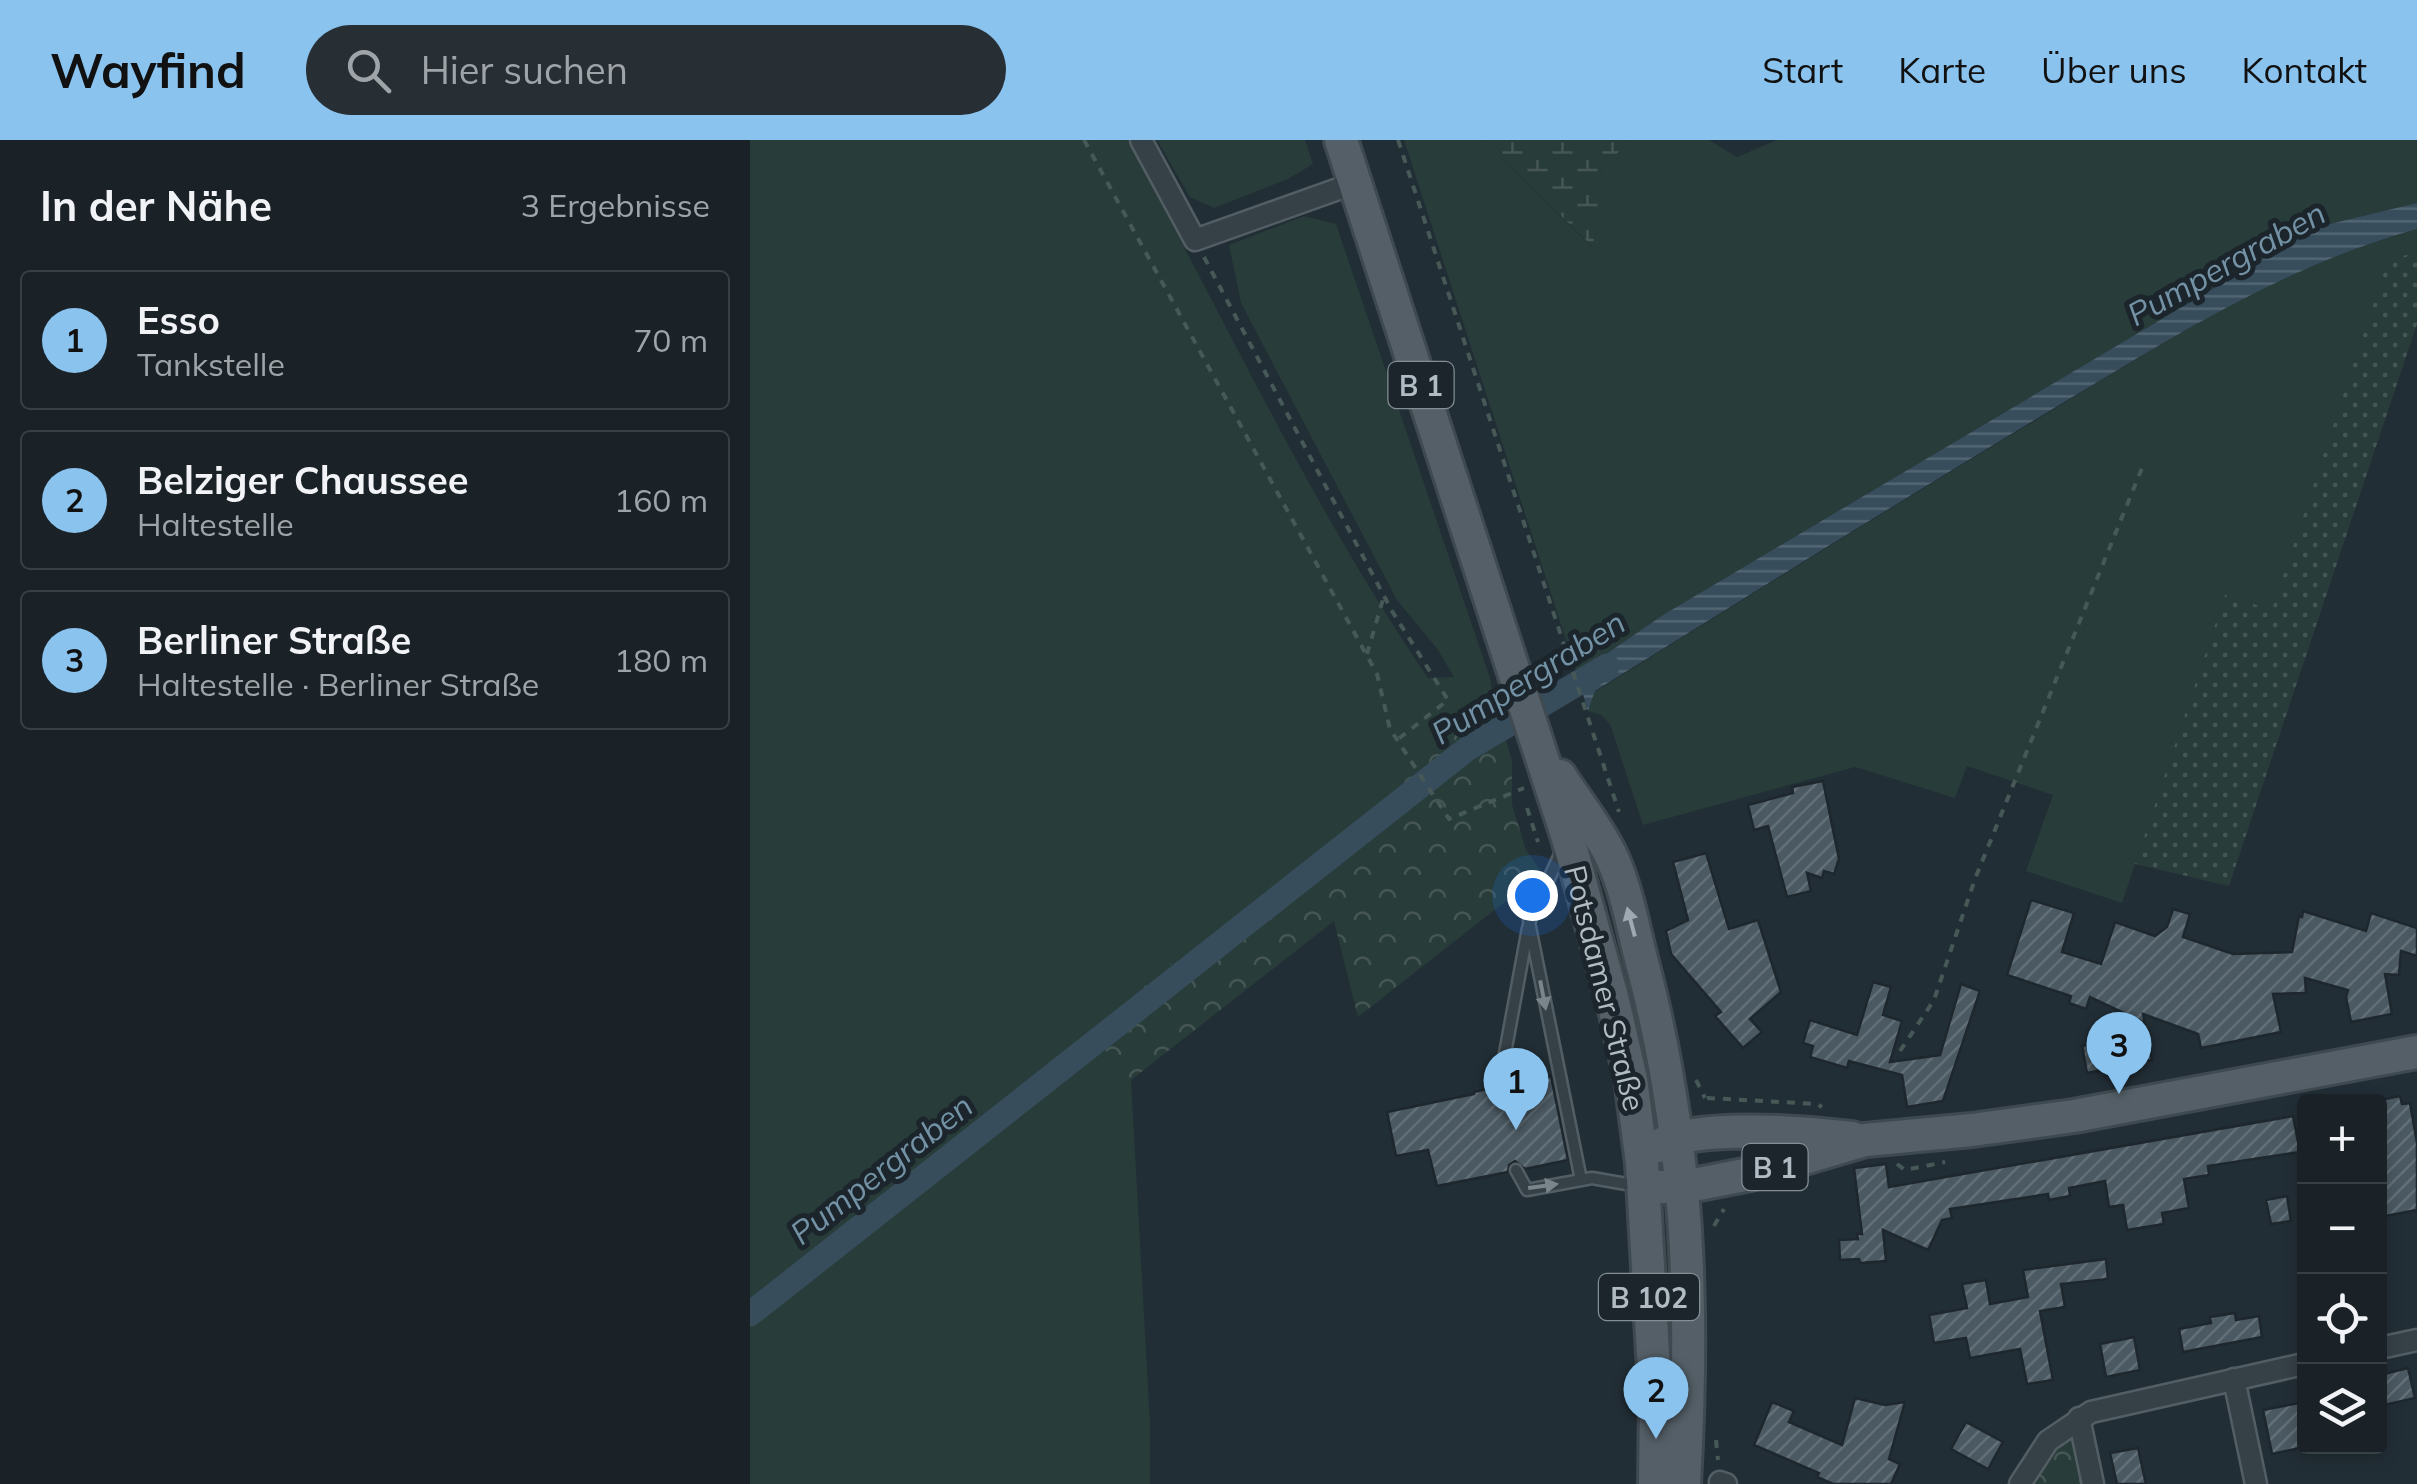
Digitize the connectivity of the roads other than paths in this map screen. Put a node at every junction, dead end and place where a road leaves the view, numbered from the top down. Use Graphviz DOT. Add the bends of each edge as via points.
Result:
graph roads {
  1 [pos="1141,140"];
  2 [pos="1341,140"];
  3 [pos="1355,183"];
  4 [pos="1534,734"];
  5 [pos="1568,838"];
  6 [pos="1529,922"];
  7 [pos="2417,1052"];
  8 [pos="1499,1086"];
  9 [pos="1678,1136"];
  10 [pos="1865,1140"];
  11 [pos="1516,1170"];
  12 [pos="1643,1175"];
  13 [pos="1580,1180"];
  14 [pos="1683,1187"];
  15 [pos="2417,1340"];
  16 [pos="2387,1346"];
  17 [pos="2297,1366"];
  18 [pos="2234,1379"];
  19 [pos="2079,1418"];
  20 [pos="1655,1484"];
  21 [pos="1684,1484"];
  22 [pos="2020,1484"];
  23 [pos="2093,1484"];
  24 [pos="2256,1484"];
  1 -- 3 [label="street" via="1195,240"];
  2 -- 3 [label="main road, Potsdamer Straße / B 1"];
  3 -- 4 [label="main road, Potsdamer Straße / B 1"];
  4 -- 5 [label="main road, Potsdamer Straße / B 1"];
  9 -- 4 [label="main road, Potsdamer Straße / B 1, one-way" via="1650,994 1612,859"];
  5 -- 6 [label="lane"];
  5 -- 12 [label="main road, Potsdamer Straße / B 1" via="1614,1001"];
  6 -- 8 [label="lane"];
  6 -- 13 [label="lane, one-way"];
  7 -- 10 [label="main road, B 1" via="2074,1116"];
  9 -- 10 [label="main road, B 1" via="1808,1133"];
  9 -- 12 [label="main road" via="1658,1147"];
  9 -- 14 [label="main road, B 102"];
  10 -- 14 [label="main road, B 1"];
  11 -- 13 [label="lane, one-way" via="1527,1190"];
  12 -- 13 [label="lane"];
  12 -- 14 [label="main road, B 1"];
  12 -- 20 [label="main road, B 102"];
  14 -- 21 [label="main road, B 102" via="1690,1332"];
  15 -- 16 [label="street"];
  17 -- 18 [label="street"];
  18 -- 19 [label="street"];
  18 -- 24 [label="street"];
  19 -- 22 [label="street" via="2048,1441"];
  19 -- 23 [label="street"];
}
